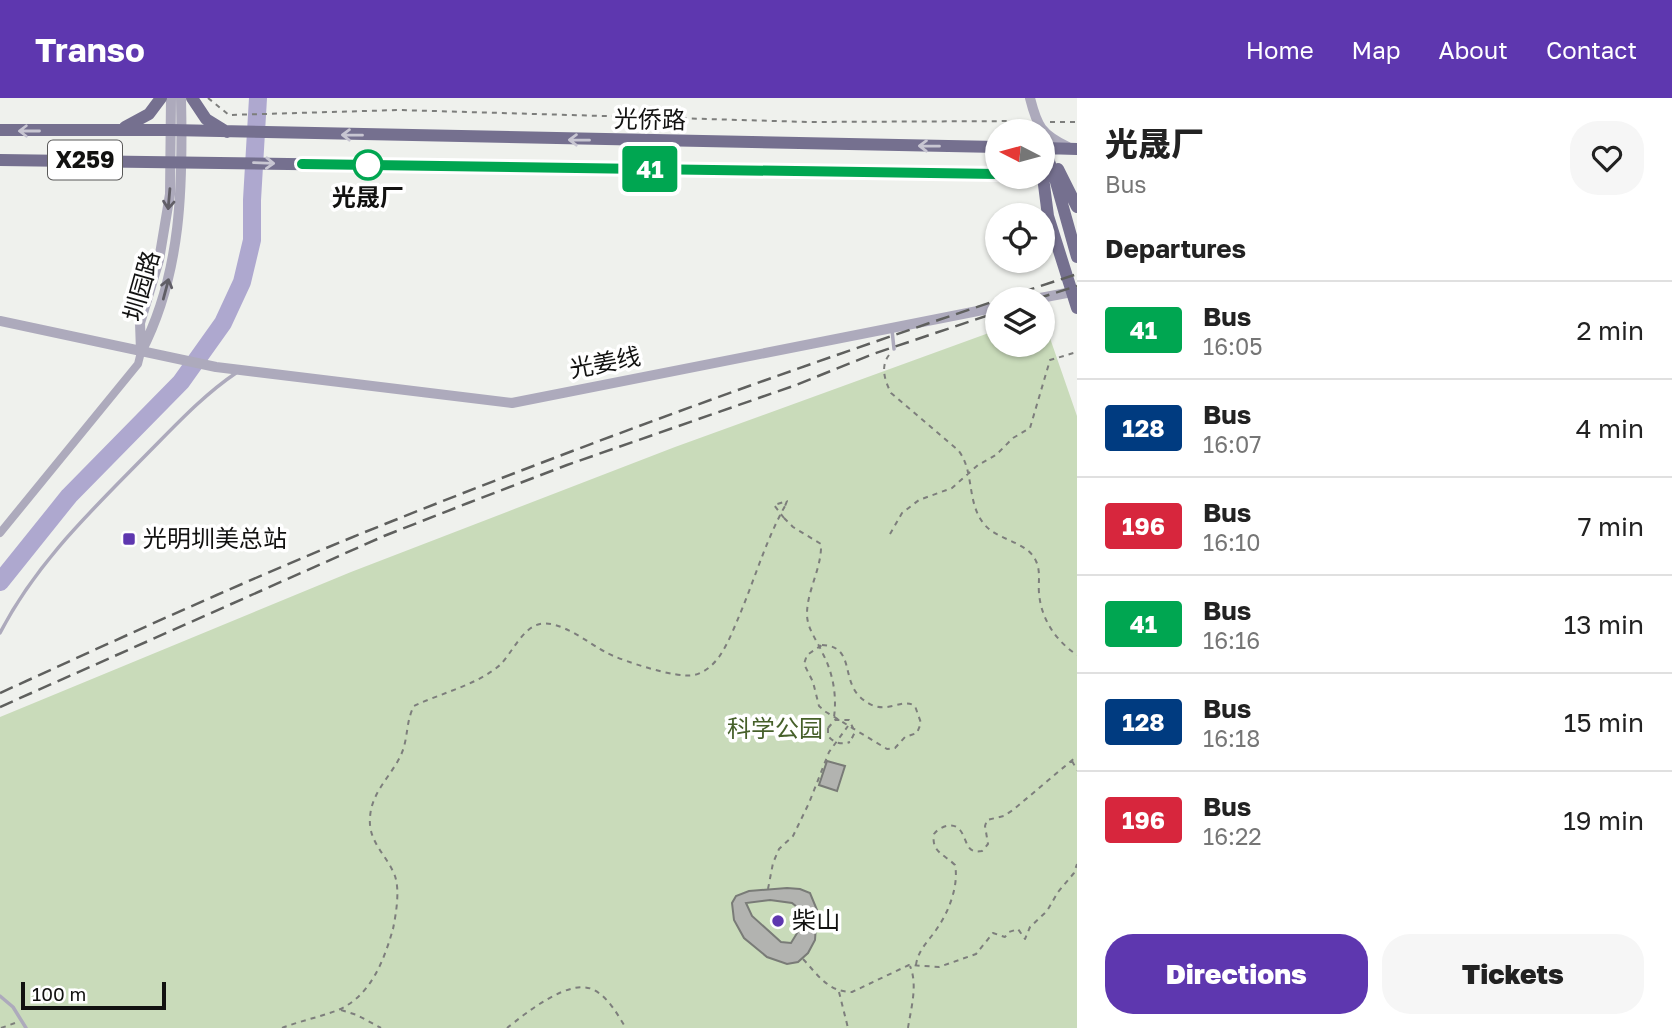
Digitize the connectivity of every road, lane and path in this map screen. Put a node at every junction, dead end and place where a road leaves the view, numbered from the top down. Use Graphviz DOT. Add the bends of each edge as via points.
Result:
graph roads {
  1 [pos="162,98"];
  2 [pos="171,98"];
  3 [pos="181,98"];
  4 [pos="192,98"];
  5 [pos="208,98"];
  6 [pos="1030,98"];
  7 [pos="1035,119"];
  8 [pos="985,121"];
  9 [pos="1055,121"];
  10 [pos="1077,122"];
  11 [pos="0,131"];
  12 [pos="117,131"];
  13 [pos="176,131"];
  14 [pos="227,132"];
  15 [pos="1055,138"];
  16 [pos="985,147"];
  17 [pos="1055,148"];
  18 [pos="1074,149"];
  19 [pos="0,160"];
  20 [pos="177,161"];
  21 [pos="985,174"];
  22 [pos="1055,174"];
  23 [pos="1077,176"];
  24 [pos="1055,181"];
  25 [pos="1049,189"];
  26 [pos="1054,189"];
  27 [pos="1077,207"];
  28 [pos="1077,257"];
  29 [pos="1072,292"];
  30 [pos="1055,295"];
  31 [pos="1077,308"];
  32 [pos="985,310"];
  33 [pos="0,321"];
  34 [pos="892,328"];
  35 [pos="894,349"];
  36 [pos="141,352"];
  37 [pos="1077,352"];
  38 [pos="240,370"];
  39 [pos="968,474"];
  40 [pos="0,533"];
  41 [pos="890,534"];
  42 [pos="0,633"];
  43 [pos="1077,655"];
  44 [pos="834,717"];
  45 [pos="848,726"];
  46 [pos="836,743"];
  47 [pos="1077,756"];
  48 [pos="1071,760"];
  49 [pos="1077,770"];
  50 [pos="1077,864"];
  51 [pos="768,889"];
  52 [pos="803,959"];
  53 [pos="909,965"];
  54 [pos="916,965"];
  55 [pos="839,991"];
  56 [pos="0,996"];
  57 [pos="340,1009"];
  58 [pos="22,1021"];
  59 [pos="1,1028"];
  60 [pos="26,1028"];
  61 [pos="282,1028"];
  62 [pos="381,1028"];
  63 [pos="507,1028"];
  64 [pos="626,1028"];
  65 [pos="848,1028"];
  66 [pos="908,1028"];
  1 -- 12 [label="main road" via="149,114"];
  2 -- 13 [label="street, 圳园路"];
  3 -- 13 [label="street, 圳园路"];
  4 -- 14 [label="main road" via="206,119"];
  5 -- 8 [label="path" via="229,114 399,110"];
  6 -- 7 [label="street"];
  9 -- 10 [label="path"];
  12 -- 11 [label="main road, X259, one-way"];
  12 -- 13 [label="main road, X259"];
  13 -- 14 [label="main road, X259"];
  13 -- 20 [label="street, 圳园路"];
  16 -- 14 [label="main road, 光侨路 / X259, one-way"];
  15 -- 18 [label="street"];
  17 -- 18 [label="main road"];
  19 -- 20 [label="main road, X259"];
  20 -- 21 [label="main road, 光侨路 / X259, one-way"];
  20 -- 36 [label="street, 圳园路, one-way" via="159,260 140,323"];
  36 -- 20 [label="street, 圳园路, one-way" via="156,324 178,237"];
  22 -- 23 [label="main road"];
  24 -- 27 [label="main road"];
  25 -- 29 [label="main road" via="1048,216"];
  26 -- 28 [label="main road"];
  29 -- 30 [label="street"];
  29 -- 31 [label="main road"];
  32 -- 34 [label="street, 光姜线"];
  33 -- 36 [label="street"];
  34 -- 35 [label="lane"];
  34 -- 38 [label="street, 光姜线" via="512,403"];
  35 -- 39 [label="path" via="884,365 891,393 958,450 966,459"];
  36 -- 38 [label="street, 光姜线"];
  36 -- 40 [label="street" via="138,364"];
  37 -- 39 [label="path" via="1050,360 1030,428"];
  38 -- 42 [label="lane" via="204,397 76,525 35,575"];
  39 -- 41 [label="path" via="952,488 919,500 902,513"];
  39 -- 43 [label="path" via="972,501 985,526 1033,556 1040,572 1039,596 1050,626 1060,642"];
  44 -- 45 [label="path, bridge"];
  44 -- 45 [label="path, bridge" via="819,706 804,664 807,655 822,645 841,651 853,689 870,705 886,709 912,703 921,723 917,733 890,750"];
  44 -- 57 [label="path, bridge" via="832,679 807,615 821,544 793,527 784,518 774,505 787,501 785,506 772,531 732,632 706,670 692,676 623,661 568,629 534,625 498,667 414,706 407,719 400,757 373,802 370,818 371,833 395,877 394,923 374,977"];
  45 -- 46 [label="path"];
  46 -- 46 [label="path, bridge" via="828,736 828,728 835,720 847,719 855,732 850,742"];
  46 -- 51 [label="path" via="793,836 779,849"];
  47 -- 48 [label="path"];
  48 -- 49 [label="path"];
  48 -- 54 [label="path" via="1008,813 987,820 988,844 982,851 968,848 956,827 938,829 934,834 934,845 955,865 957,878 945,915 920,951"];
  50 -- 54 [label="path" via="1025,939 1018,929 1005,937 993,933 975,954 939,967"];
  52 -- 55 [label="path" via="828,986"];
  53 -- 54 [label="path"];
  53 -- 55 [label="path" via="863,988"];
  53 -- 66 [label="path" via="913,986"];
  55 -- 65 [label="path"];
  56 -- 58 [label="lane"];
  57 -- 61 [label="path"];
  57 -- 62 [label="path"];
  58 -- 59 [label="path"];
  58 -- 60 [label="lane"];
  63 -- 64 [label="path" via="552,997 578,986 594,990 612,1005"];
}
